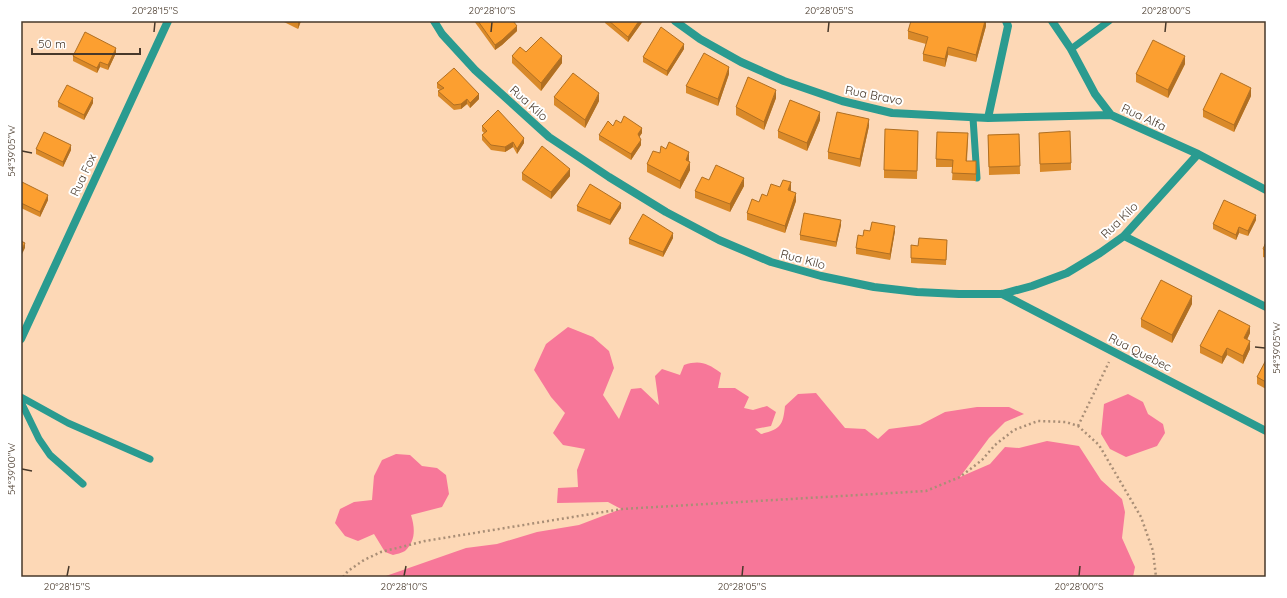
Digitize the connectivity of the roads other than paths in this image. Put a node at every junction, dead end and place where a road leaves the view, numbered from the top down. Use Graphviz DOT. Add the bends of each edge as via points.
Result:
graph roads {
  1 [pos="168,21"];
  2 [pos="434,21"];
  3 [pos="675,21"];
  4 [pos="1006,21"];
  5 [pos="1052,21"];
  6 [pos="1109,21"];
  7 [pos="1071,49"];
  8 [pos="1112,115"];
  9 [pos="973,118"];
  10 [pos="988,118"];
  11 [pos="1198,154"];
  12 [pos="977,178"];
  13 [pos="1266,190"];
  14 [pos="1124,236"];
  15 [pos="1002,294"];
  16 [pos="1266,307"];
  17 [pos="21,338"];
  18 [pos="21,397"];
  19 [pos="21,402"];
  20 [pos="1266,431"];
  21 [pos="150,459"];
  22 [pos="83,484"];
  1 -- 17 [label="street, Rua Fox"];
  2 -- 15 [label="street, Rua Kilo" via="442,34 474,70 549,137 666,212 719,240 771,262 874,287 917,292"];
  3 -- 9 [label="street, Rua Bravo" via="700,39 741,62 842,101 892,113"];
  4 -- 10 [label="street" via="1008,26"];
  5 -- 7 [label="street, Rua Alfa"];
  6 -- 7 [label="lane"];
  7 -- 8 [label="street, Rua Alfa" via="1095,94"];
  8 -- 10 [label="street, Rua Bravo"];
  8 -- 11 [label="street, Rua Alfa"];
  9 -- 10 [label="street, Rua Bravo"];
  9 -- 12 [label="lane"];
  11 -- 13 [label="street, Rua Alfa"];
  11 -- 14 [label="street, Rua Kilo"];
  14 -- 15 [label="street, Rua Kilo" via="1067,273"];
  14 -- 16 [label="street"];
  15 -- 20 [label="street, Rua Quebec"];
  18 -- 21 [label="lane" via="68,423"];
  19 -- 22 [label="lane" via="50,455"];
}
